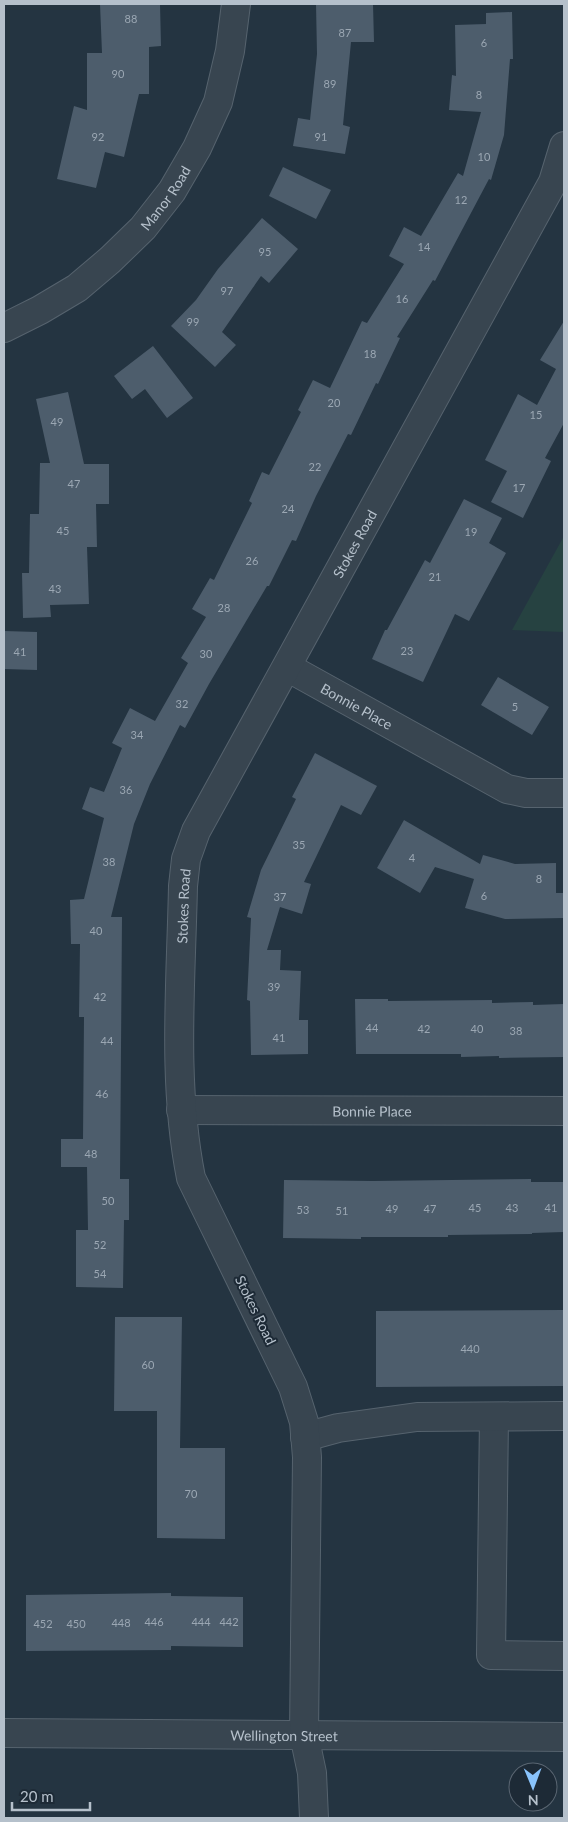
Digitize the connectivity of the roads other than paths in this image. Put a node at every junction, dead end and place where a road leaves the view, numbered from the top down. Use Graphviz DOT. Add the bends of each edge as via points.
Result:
graph roads {
  1 [pos="236,4"];
  2 [pos="564,146"];
  3 [pos="4,328"];
  4 [pos="287,667"];
  5 [pos="564,793"];
  6 [pos="181,1110"];
  7 [pos="564,1111"];
  8 [pos="494,1416"];
  9 [pos="564,1416"];
  10 [pos="305,1438"];
  11 [pos="564,1656"];
  12 [pos="4,1733"];
  13 [pos="304,1735"];
  14 [pos="564,1737"];
  15 [pos="314,1818"];
  1 -- 3 [label="street, Manor Road" via="230,51 218,102 172,191 143,228 77,288"];
  2 -- 4 [label="street, Stokes Road" via="553,182"];
  4 -- 5 [label="street, Bonnie Place" via="507,789 526,793"];
  4 -- 6 [label="street, Stokes Road" via="196,831 186,859 178,1069"];
  6 -- 7 [label="street, Bonnie Place"];
  6 -- 10 [label="street, Stokes Road" via="192,1178 293,1387 304,1422"];
  8 -- 9 [label="street"];
  8 -- 10 [label="street" via="417,1417 338,1428"];
  8 -- 11 [label="street" via="490,1655"];
  10 -- 13 [label="street, Stokes Road"];
  12 -- 13 [label="street, Wellington Street"];
  13 -- 14 [label="street, Wellington Street"];
  13 -- 15 [label="street, Stokes Road" via="312,1773"];
}
